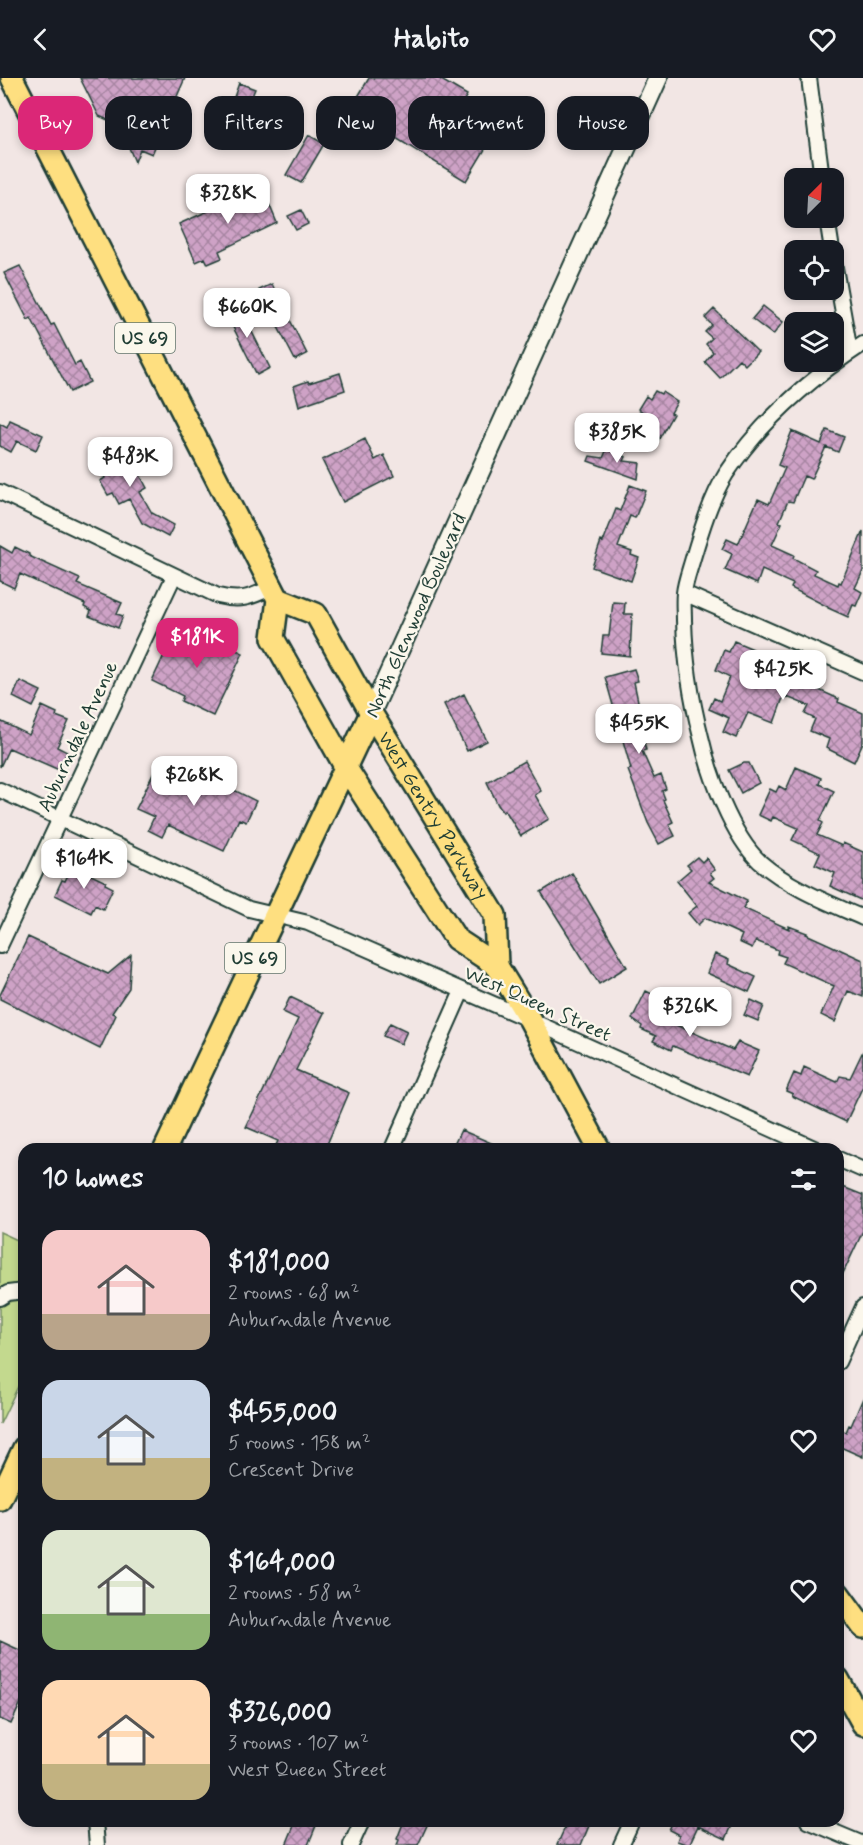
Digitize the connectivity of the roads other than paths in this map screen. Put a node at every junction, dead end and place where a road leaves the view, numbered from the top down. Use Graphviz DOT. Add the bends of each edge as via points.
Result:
graph roads {
  1 [pos="12,78"];
  2 [pos="658,78"];
  3 [pos="809,78"];
  4 [pos="821,168"];
  5 [pos="841,300"];
  6 [pos="863,344"];
  7 [pos="850,352"];
  8 [pos="0,492"];
  9 [pos="174,576"];
  10 [pos="275,593"];
  11 [pos="684,593"];
  12 [pos="863,672"];
  13 [pos="371,712"];
  14 [pos="346,768"];
  15 [pos="0,790"];
  16 [pos="59,819"];
  17 [pos="275,915"];
  18 [pos="863,918"];
  19 [pos="0,946"];
  20 [pos="497,966"];
  21 [pos="462,991"];
  22 [pos="530,1020"];
  23 [pos="168,1143"];
  24 [pos="395,1143"];
  25 [pos="596,1143"];
  26 [pos="803,1143"];
  27 [pos="844,1162"];
  28 [pos="863,1170"];
  29 [pos="18,1292"];
  30 [pos="0,1298"];
  31 [pos="863,1307"];
  32 [pos="844,1349"];
  33 [pos="18,1461"];
  34 [pos="0,1499"];
  35 [pos="844,1601"];
  36 [pos="863,1627"];
  37 [pos="844,1690"];
  38 [pos="863,1724"];
  39 [pos="96,1827"];
  40 [pos="359,1827"];
  41 [pos="629,1827"];
  42 [pos="822,1827"];
  43 [pos="863,1844"];
  44 [pos="97,1845"];
  45 [pos="351,1845"];
  46 [pos="621,1845"];
  1 -- 10 [label="main road, US 69"];
  2 -- 13 [label="street, North Glenwood Boulevard"];
  3 -- 4 [label="street"];
  5 -- 7 [label="street"];
  6 -- 7 [label="street"];
  7 -- 11 [label="street" via="794,396 725,475 701,528"];
  8 -- 9 [label="street"];
  9 -- 10 [label="street" via="218,596 238,600"];
  9 -- 16 [label="street, Auburndale Avenue"];
  10 -- 13 [label="main road, West Gentry Parkway" via="316,614"];
  10 -- 14 [label="main road, West Gentry Parkway" via="273,638"];
  11 -- 12 [label="street"];
  11 -- 18 [label="street" via="685,647 701,739 721,798 744,844 784,880"];
  13 -- 14 [label="main road, North Glenwood Boulevard / US 69"];
  13 -- 20 [label="main road, West Gentry Parkway" via="495,915"];
  14 -- 17 [label="main road, North Glenwood Boulevard / US 69"];
  14 -- 20 [label="main road, West Gentry Parkway" via="456,939"];
  15 -- 16 [label="street, West Queen Street"];
  16 -- 17 [label="street, West Queen Street" via="249,909"];
  16 -- 19 [label="street, Auburndale Avenue"];
  17 -- 21 [label="street, West Queen Street" via="308,924"];
  17 -- 23 [label="main road, North Glenwood Boulevard / US 69"];
  20 -- 22 [label="main road, West Gentry Parkway"];
  21 -- 22 [label="street, West Queen Street"];
  21 -- 24 [label="street"];
  22 -- 25 [label="main road, West Gentry Parkway"];
  22 -- 26 [label="street, West Queen Street"];
  27 -- 28 [label="street"];
  29 -- 30 [label="street"];
  31 -- 32 [label="street"];
  33 -- 34 [label="main road"];
  35 -- 36 [label="main road"];
  37 -- 38 [label="main road"];
  39 -- 44 [label="street"];
  40 -- 45 [label="street"];
  41 -- 46 [label="street"];
  42 -- 43 [label="street"];
}
